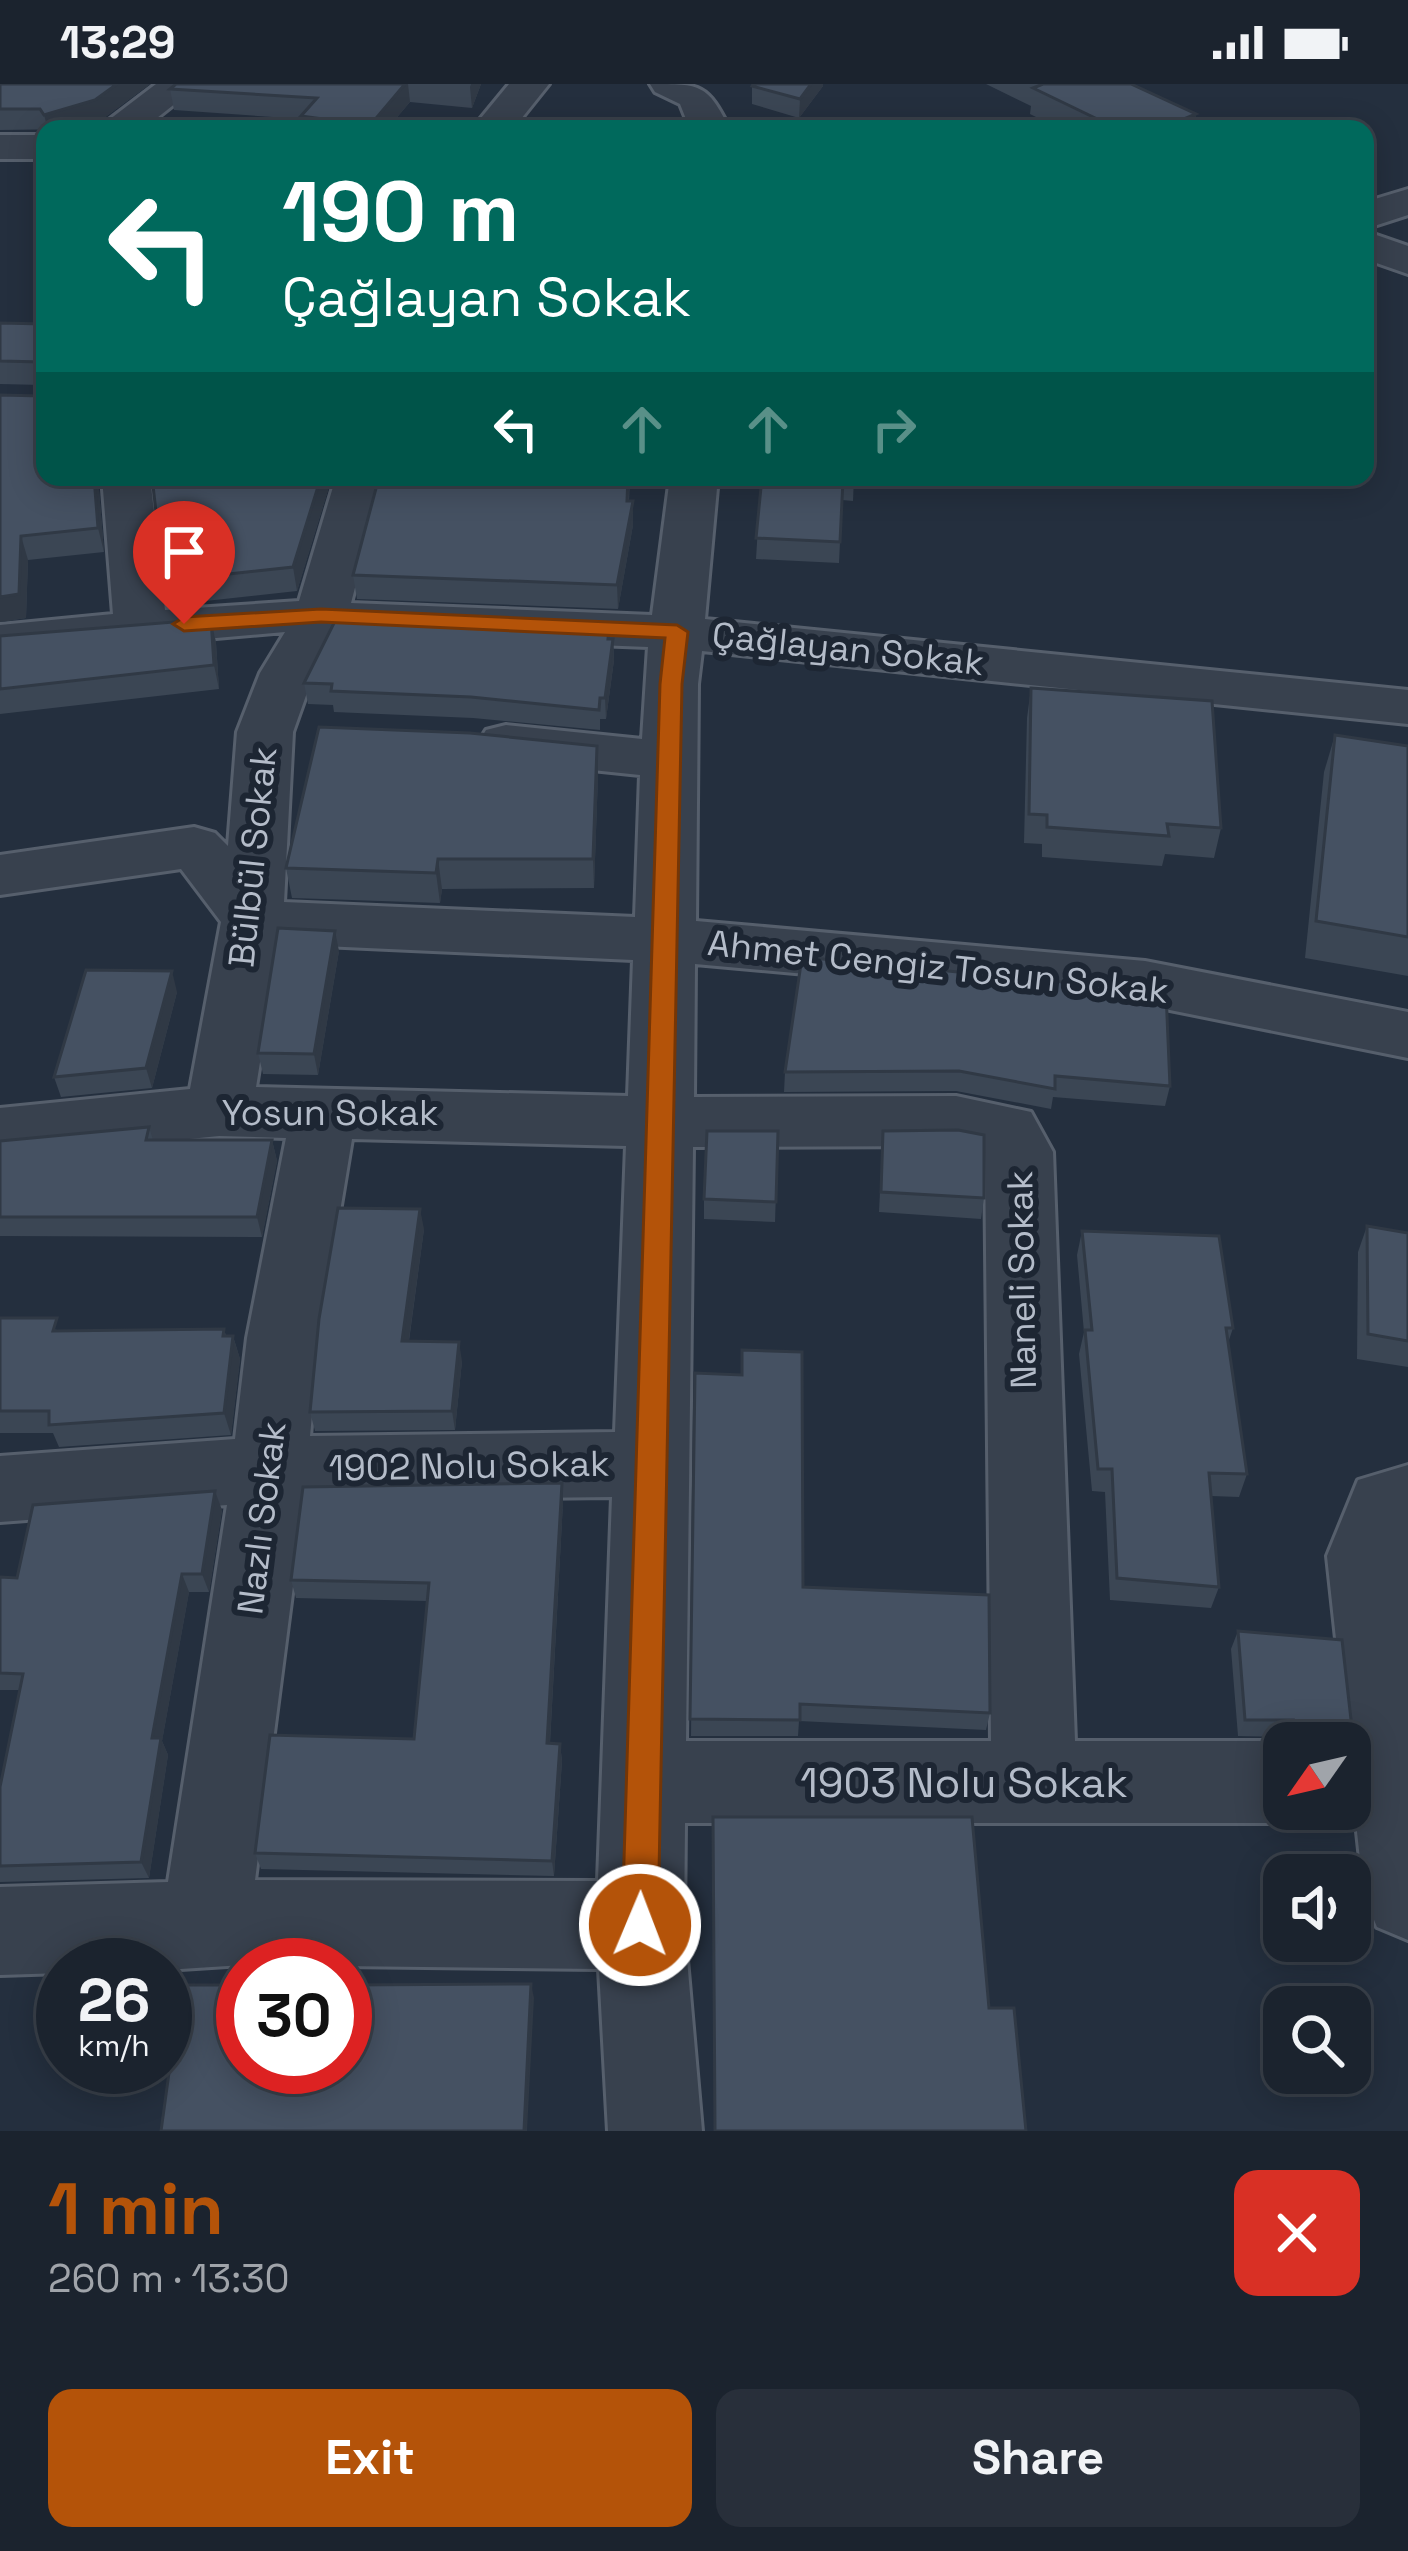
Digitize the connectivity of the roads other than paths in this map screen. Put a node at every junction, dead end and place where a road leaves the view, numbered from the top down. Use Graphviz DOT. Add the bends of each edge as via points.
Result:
graph roads {
  1 [pos="181,84"];
  2 [pos="530,84"];
  3 [pos="669,84"];
  4 [pos="130,120"];
  5 [pos="500,120"];
  6 [pos="706,120"];
  7 [pos="0,147"];
  8 [pos="36,147"];
  9 [pos="1408,201"];
  10 [pos="1374,213"];
  11 [pos="1374,248"];
  12 [pos="1408,261"];
  13 [pos="127,486"];
  14 [pos="357,486"];
  15 [pos="693,486"];
  16 [pos="321,616"];
  17 [pos="140,628"];
  18 [pos="677,632"];
  19 [pos="0,641"];
  20 [pos="1408,707"];
  21 [pos="450,739"];
  22 [pos="669,760"];
  23 [pos="260,804"];
  24 [pos="0,842"];
  25 [pos="0,875"];
  26 [pos="252,922"];
  27 [pos="664,940"];
  28 [pos="1408,1035"];
  29 [pos="219,1111"];
  30 [pos="324,1112"];
  31 [pos="660,1122"];
  32 [pos="0,1133"];
  33 [pos="652,1464"];
  34 [pos="269,1469"];
  35 [pos="0,1489"];
  36 [pos="1408,1498"];
  37 [pos="644,1782"];
  38 [pos="1034,1782"];
  39 [pos="1263,1782"];
  40 [pos="1372,1782"];
  41 [pos="1408,1896"];
  42 [pos="205,1925"];
  43 [pos="640,1925"];
  44 [pos="0,1931"];
  45 [pos="655,2131"];
  1 -- 4 [label="street"];
  2 -- 5 [label="street"];
  3 -- 6 [label="street" via="697,98"];
  7 -- 8 [label="street"];
  9 -- 10 [label="street"];
  11 -- 12 [label="street"];
  13 -- 17 [label="street"];
  14 -- 16 [label="street, Bülbül Sokak"];
  15 -- 18 [label="street"];
  16 -- 17 [label="street, Çağlayan Sokak"];
  16 -- 18 [label="street, Çağlayan Sokak"];
  16 -- 23 [label="street, Bülbül Sokak" via="287,674 288,733"];
  17 -- 19 [label="street, Çağlayan Sokak"];
  18 -- 20 [label="street, Çağlayan Sokak"];
  18 -- 22 [label="street"];
  21 -- 22 [label="street"];
  22 -- 27 [label="street"];
  23 -- 24 [label="street"];
  23 -- 26 [label="street, Bülbül Sokak"];
  25 -- 26 [label="street" via="194,848"];
  26 -- 27 [label="street, Ahmet Cengiz Tosun Sokak"];
  26 -- 29 [label="street, Bülbül Sokak"];
  27 -- 28 [label="street, Ahmet Cengiz Tosun Sokak" via="1145,983"];
  27 -- 31 [label="street"];
  29 -- 30 [label="street, Yosun Sokak"];
  29 -- 32 [label="street, Yosun Sokak"];
  30 -- 31 [label="street, Yosun Sokak"];
  30 -- 34 [label="street, Nazlı Sokak" via="283,1338"];
  31 -- 33 [label="street"];
  31 -- 38 [label="street, Naneli Sokak" via="956,1120 1007,1130 1019,1152"];
  33 -- 34 [label="street, 1902 Nolu Sokak"];
  33 -- 37 [label="street"];
  34 -- 35 [label="street, 1902 Nolu Sokak"];
  34 -- 42 [label="street, Nazlı Sokak"];
  36 -- 40 [label="street" via="1385,1504 1366,1556"];
  37 -- 38 [label="street, 1903 Nolu Sokak"];
  37 -- 43 [label="street"];
  38 -- 39 [label="street, 1903 Nolu Sokak"];
  40 -- 41 [label="street"];
  42 -- 43 [label="street"];
  42 -- 44 [label="street"];
  43 -- 45 [label="street"];
}
